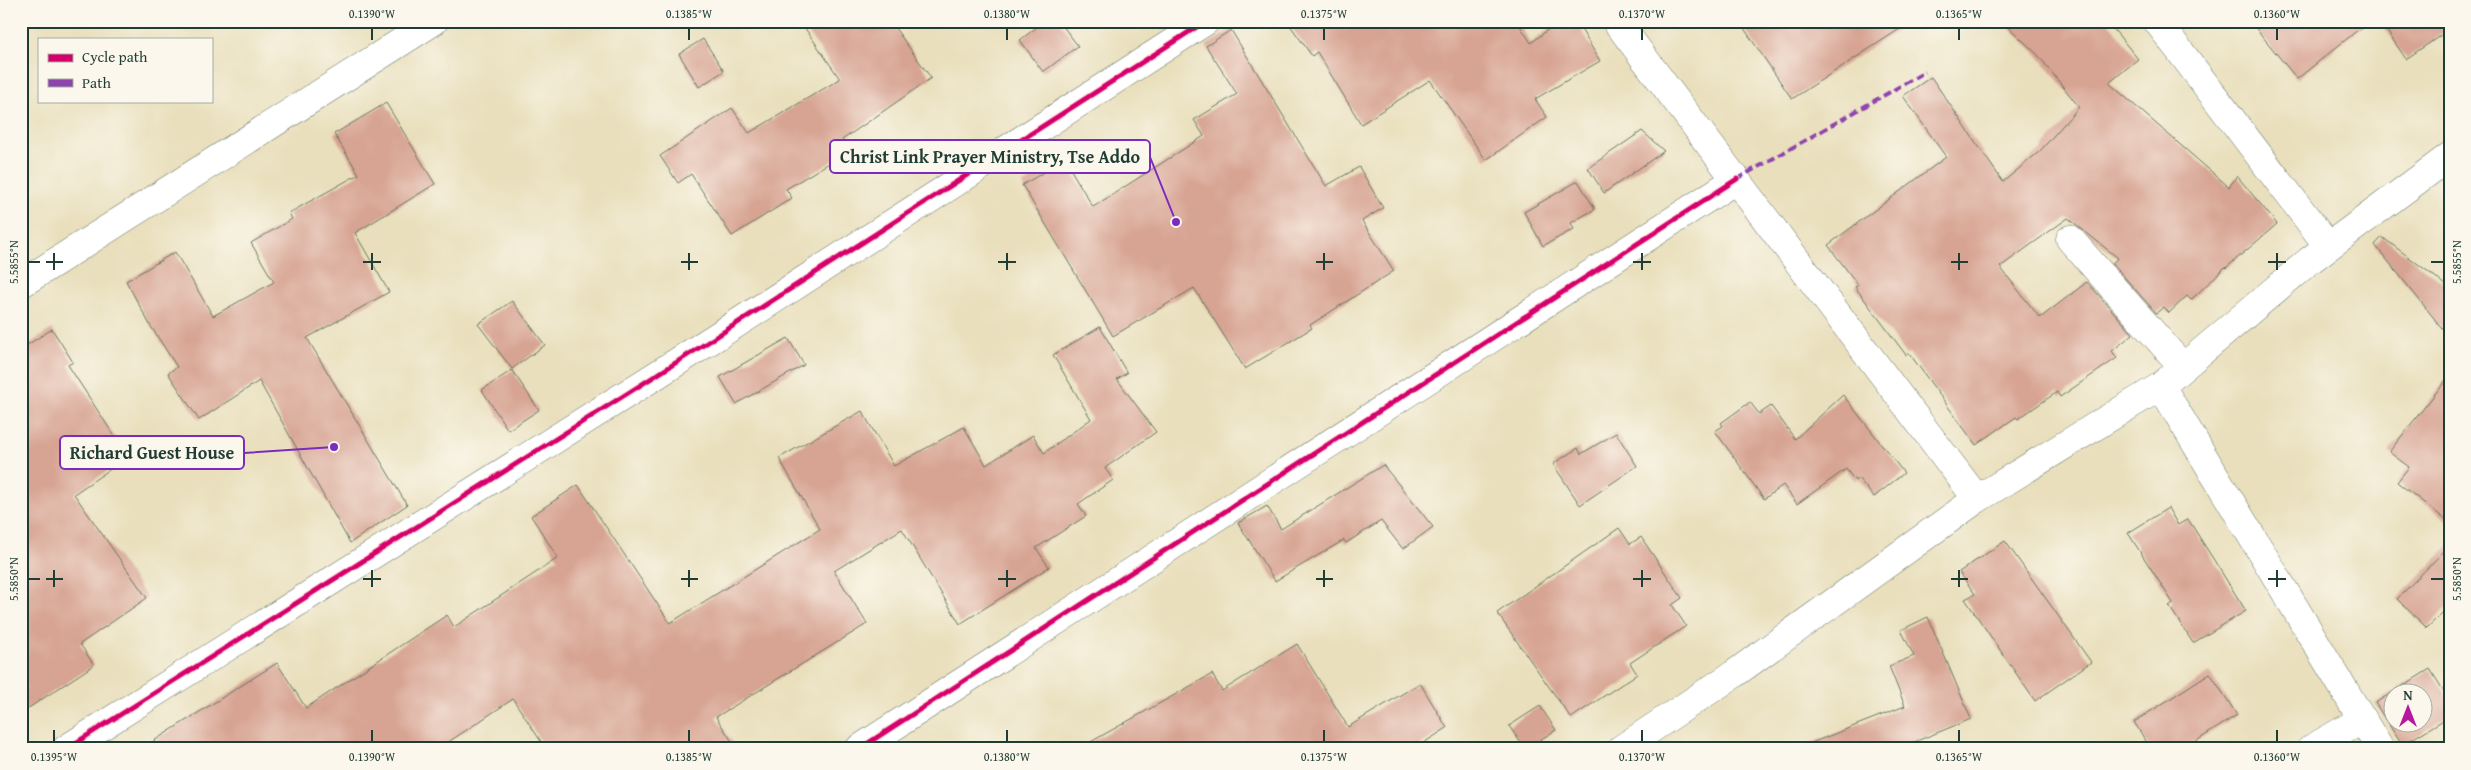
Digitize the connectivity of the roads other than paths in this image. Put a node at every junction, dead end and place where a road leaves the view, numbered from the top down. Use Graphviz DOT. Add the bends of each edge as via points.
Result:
graph roads {
  1 [pos="434,21"];
  2 [pos="1206,21"];
  3 [pos="1616,21"];
  4 [pos="2157,21"];
  5 [pos="2450,156"];
  6 [pos="1737,179"];
  7 [pos="2070,240"];
  8 [pos="2328,246"];
  9 [pos="21,284"];
  10 [pos="2183,367"];
  11 [pos="2161,386"];
  12 [pos="1977,499"];
  13 [pos="2363,719"];
  14 [pos="66,749"];
  15 [pos="859,749"];
  16 [pos="1621,749"];
  17 [pos="2311,749"];
  18 [pos="2380,749"];
  1 -- 9 [label="street"];
  2 -- 14 [label="street" via="668,368"];
  3 -- 6 [label="street"];
  4 -- 8 [label="street"];
  5 -- 8 [label="street"];
  6 -- 12 [label="street"];
  6 -- 15 [label="street"];
  7 -- 10 [label="street"];
  8 -- 10 [label="street"];
  10 -- 11 [label="street"];
  11 -- 12 [label="street"];
  11 -- 13 [label="street"];
  12 -- 16 [label="street" via="1734,674"];
  13 -- 17 [label="street"];
  13 -- 18 [label="street"];
}
